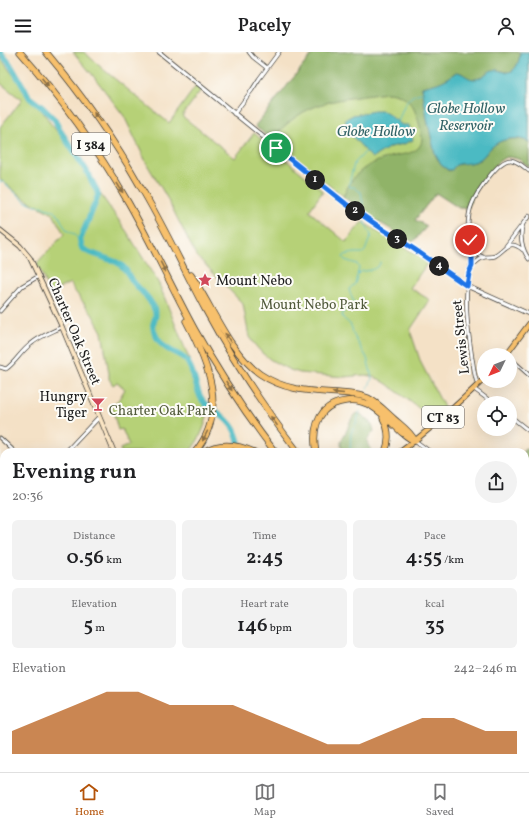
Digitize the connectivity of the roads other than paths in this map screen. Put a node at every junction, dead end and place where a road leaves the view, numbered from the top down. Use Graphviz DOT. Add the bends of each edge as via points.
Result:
graph roads {
  1 [pos="20,52"];
  2 [pos="46,52"];
  3 [pos="159,52"];
  4 [pos="249,52"];
  5 [pos="279,52"];
  6 [pos="267,68"];
  7 [pos="234,114"];
  8 [pos="529,171"];
  9 [pos="529,216"];
  10 [pos="523,224"];
  11 [pos="0,230"];
  12 [pos="506,246"];
  13 [pos="472,250"];
  14 [pos="523,250"];
  15 [pos="483,257"];
  16 [pos="529,259"];
  17 [pos="181,262"];
  18 [pos="472,266"];
  19 [pos="39,276"];
  20 [pos="168,279"];
  21 [pos="467,286"];
  22 [pos="0,311"];
  23 [pos="529,314"];
  24 [pos="529,324"];
  25 [pos="62,327"];
  26 [pos="511,348"];
  27 [pos="517,364"];
  28 [pos="0,367"];
  29 [pos="529,375"];
  30 [pos="477,383"];
  31 [pos="477,386"];
  32 [pos="474,389"];
  33 [pos="484,396"];
  34 [pos="378,411"];
  35 [pos="100,417"];
  36 [pos="517,422"];
  37 [pos="529,431"];
  38 [pos="0,438"];
  39 [pos="415,441"];
  40 [pos="11,448"];
  41 [pos="70,448"];
  42 [pos="112,448"];
  43 [pos="198,448"];
  44 [pos="212,448"];
  45 [pos="242,448"];
  46 [pos="272,448"];
  47 [pos="295,448"];
  48 [pos="315,448"];
  49 [pos="386,448"];
  50 [pos="405,448"];
  51 [pos="425,448"];
  1 -- 20 [label="highway, I 384, one-way" via="88,138 126,199"];
  17 -- 2 [label="highway, I 384, one-way" via="141,186 112,139 85,100"];
  3 -- 7 [label="street"];
  4 -- 6 [label="street"];
  5 -- 6 [label="street"];
  6 -- 7 [label="street"];
  7 -- 21 [label="street" via="346,204"];
  8 -- 13 [label="street, Lewis Street" via="511,160 504,161 486,182 472,205 469,217 468,229"];
  9 -- 10 [label="street"];
  10 -- 12 [label="street"];
  10 -- 14 [label="street"];
  11 -- 19 [label="main road, Charter Oak Street" via="26,252"];
  12 -- 14 [label="street" via="512,245"];
  12 -- 15 [label="street" via="492,257"];
  13 -- 15 [label="street"];
  13 -- 18 [label="street, Lewis Street"];
  14 -- 16 [label="street"];
  15 -- 18 [label="street"];
  39 -- 17 [label="highway, one-way" via="411,434 368,398 292,389 256,371 234,347 194,279"];
  47 -- 17 [label="highway, I 384, one-way" via="269,414 237,364"];
  18 -- 21 [label="street, Lewis Street"];
  19 -- 22 [label="street" via="22,286"];
  19 -- 25 [label="main road, Charter Oak Street"];
  20 -- 43 [label="highway, one-way" via="210,377 212,418 206,436"];
  20 -- 46 [label="highway, I 384, one-way" via="216,366"];
  21 -- 23 [label="street"];
  21 -- 30 [label="street, Lewis Street" via="469,331"];
  24 -- 26 [label="main road"];
  25 -- 28 [label="street" via="30,344 12,366 6,369"];
  25 -- 35 [label="main road, Charter Oak Street"];
  27 -- 29 [label="street"];
  31 -- 32 [label="main road, CT 83"];
  32 -- 33 [label="street"];
  32 -- 39 [label="main road, CT 83"];
  34 -- 39 [label="highway" via="408,438"];
  34 -- 48 [label="highway" via="366,403 353,400 329,407 316,425"];
  34 -- 49 [label="highway" via="388,433"];
  35 -- 41 [label="street"];
  35 -- 42 [label="main road, Charter Oak Street"];
  36 -- 37 [label="street"];
  38 -- 40 [label="street"];
  39 -- 50 [label="main road, CT 83"];
  39 -- 51 [label="street"];
  44 -- 45 [label="highway" via="225,445"];
}
